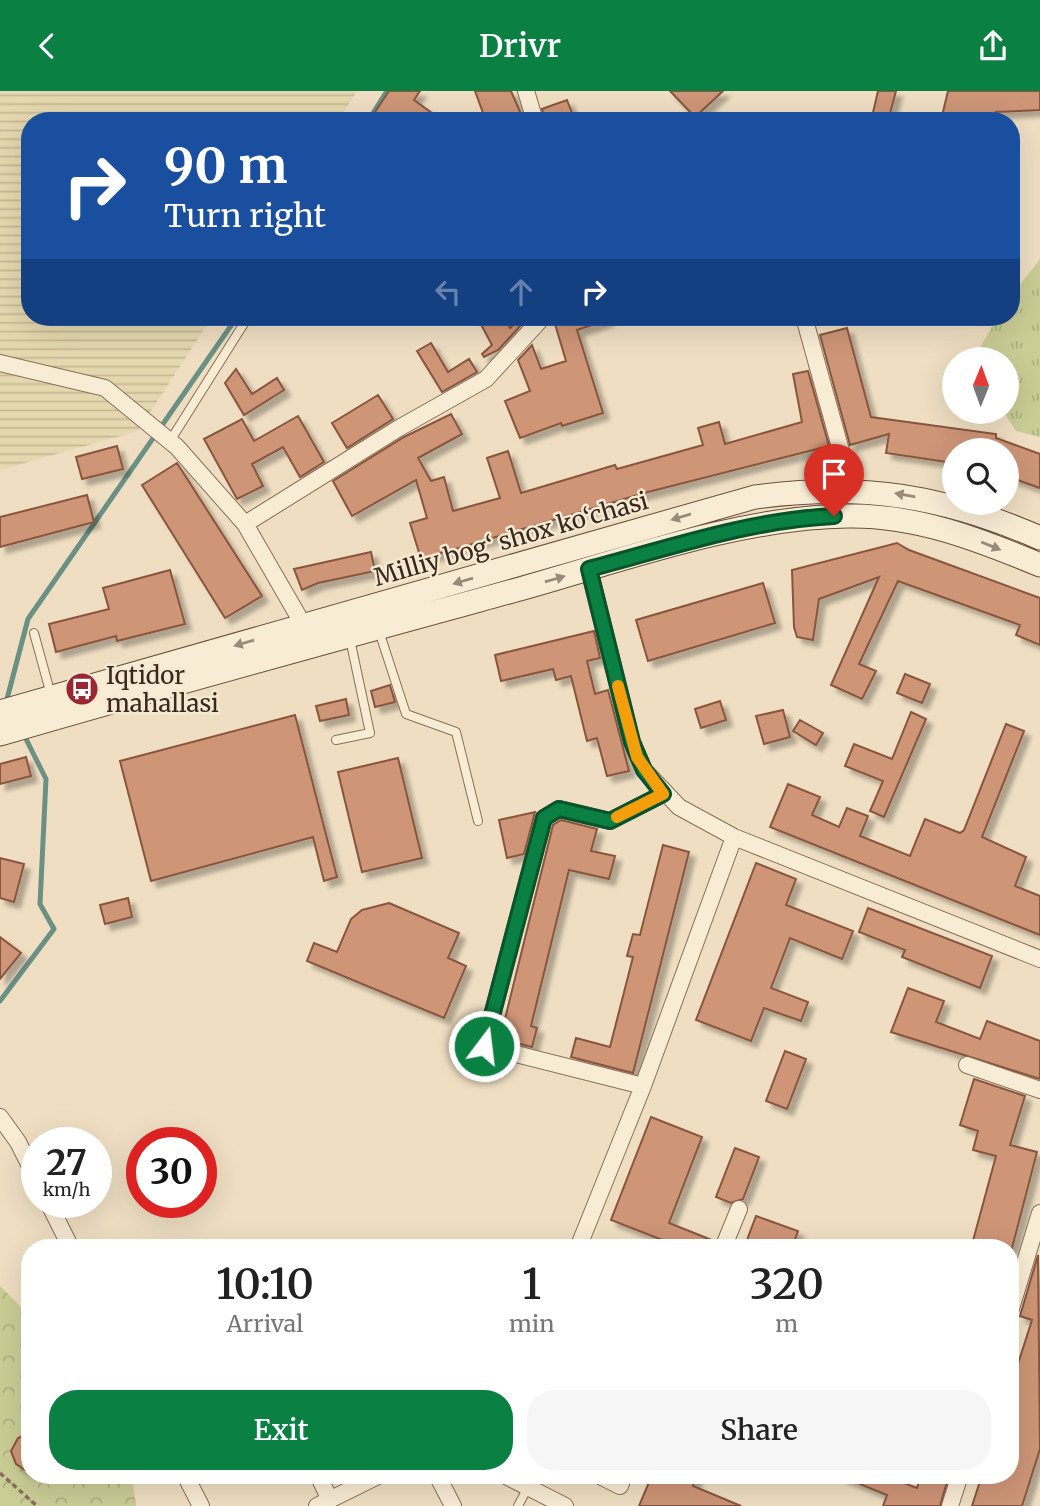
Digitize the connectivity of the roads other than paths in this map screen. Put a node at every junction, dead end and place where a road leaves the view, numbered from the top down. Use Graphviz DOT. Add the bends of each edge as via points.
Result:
graph roads {
  1 [pos="526,91"];
  2 [pos="532,112"];
  3 [pos="241,326"];
  4 [pos="535,326"];
  5 [pos="806,326"];
  6 [pos="0,363"];
  7 [pos="162,435"];
  8 [pos="848,489"];
  9 [pos="245,524"];
  10 [pos="1040,538"];
  11 [pos="1040,565"];
  12 [pos="589,569"];
  13 [pos="304,626"];
  14 [pos="378,628"];
  15 [pos="34,633"];
  16 [pos="349,636"];
  17 [pos="42,708"];
  18 [pos="2,726"];
  19 [pos="336,740"];
  20 [pos="663,794"];
  21 [pos="478,821"];
  22 [pos="734,837"];
  23 [pos="1040,959"];
  24 [pos="967,1065"];
  25 [pos="643,1086"];
  26 [pos="1040,1090"];
  27 [pos="0,1117"];
  28 [pos="21,1148"];
  29 [pos="739,1209"];
  30 [pos="1040,1213"];
  31 [pos="56,1218"];
  32 [pos="66,1239"];
  33 [pos="582,1239"];
  34 [pos="727,1239"];
  35 [pos="1019,1282"];
  36 [pos="190,1484"];
  37 [pos="320,1484"];
  38 [pos="362,1484"];
  39 [pos="442,1484"];
  40 [pos="522,1484"];
  41 [pos="957,1484"];
  42 [pos="528,1487"];
  43 [pos="324,1503"];
  44 [pos="201,1506"];
  45 [pos="453,1506"];
  46 [pos="518,1506"];
  47 [pos="564,1506"];
  48 [pos="950,1506"];
  1 -- 2 [label="street"];
  3 -- 7 [label="lane"];
  4 -- 9 [label="street" via="486,379"];
  5 -- 8 [label="street"];
  6 -- 7 [label="street" via="105,388"];
  7 -- 9 [label="street"];
  10 -- 8 [label="main road, Milliy bog‘ shox ko‘chasi, one-way" via="944,503"];
  8 -- 13 [label="main road, Milliy bog‘ shox ko‘chasi, one-way" via="786,493 725,504"];
  9 -- 13 [label="street"];
  12 -- 11 [label="main road, Milliy bog‘ shox ko‘chasi, one-way" via="730,531 797,519 849,516 930,525"];
  14 -- 12 [label="main road, Milliy bog‘ shox ko‘chasi, one-way"];
  12 -- 20 [label="street" via="632,742 644,770"];
  13 -- 17 [label="main road, Milliy bog‘ shox ko‘chasi, one-way"];
  14 -- 16 [label="main road, Milliy bog‘ shox ko‘chasi"];
  14 -- 21 [label="lane" via="406,715 456,732"];
  15 -- 17 [label="lane"];
  16 -- 17 [label="main road, Milliy bog‘ shox ko‘chasi"];
  16 -- 19 [label="lane" via="370,733"];
  17 -- 18 [label="main road, Milliy bog‘ shox ko‘chasi"];
  20 -- 22 [label="street" via="697,819"];
  20 -- 25 [label="street" via="610,821 559,809 544,818 484,1046"];
  22 -- 23 [label="street"];
  22 -- 25 [label="street"];
  24 -- 26 [label="street"];
  25 -- 33 [label="street"];
  27 -- 28 [label="street"];
  29 -- 34 [label="street"];
  30 -- 35 [label="street"];
  31 -- 32 [label="street"];
  36 -- 44 [label="street"];
  37 -- 43 [label="street"];
  38 -- 43 [label="street"];
  39 -- 45 [label="street"];
  40 -- 42 [label="street"];
  41 -- 48 [label="street"];
  42 -- 46 [label="lane"];
  42 -- 47 [label="street"];
}
